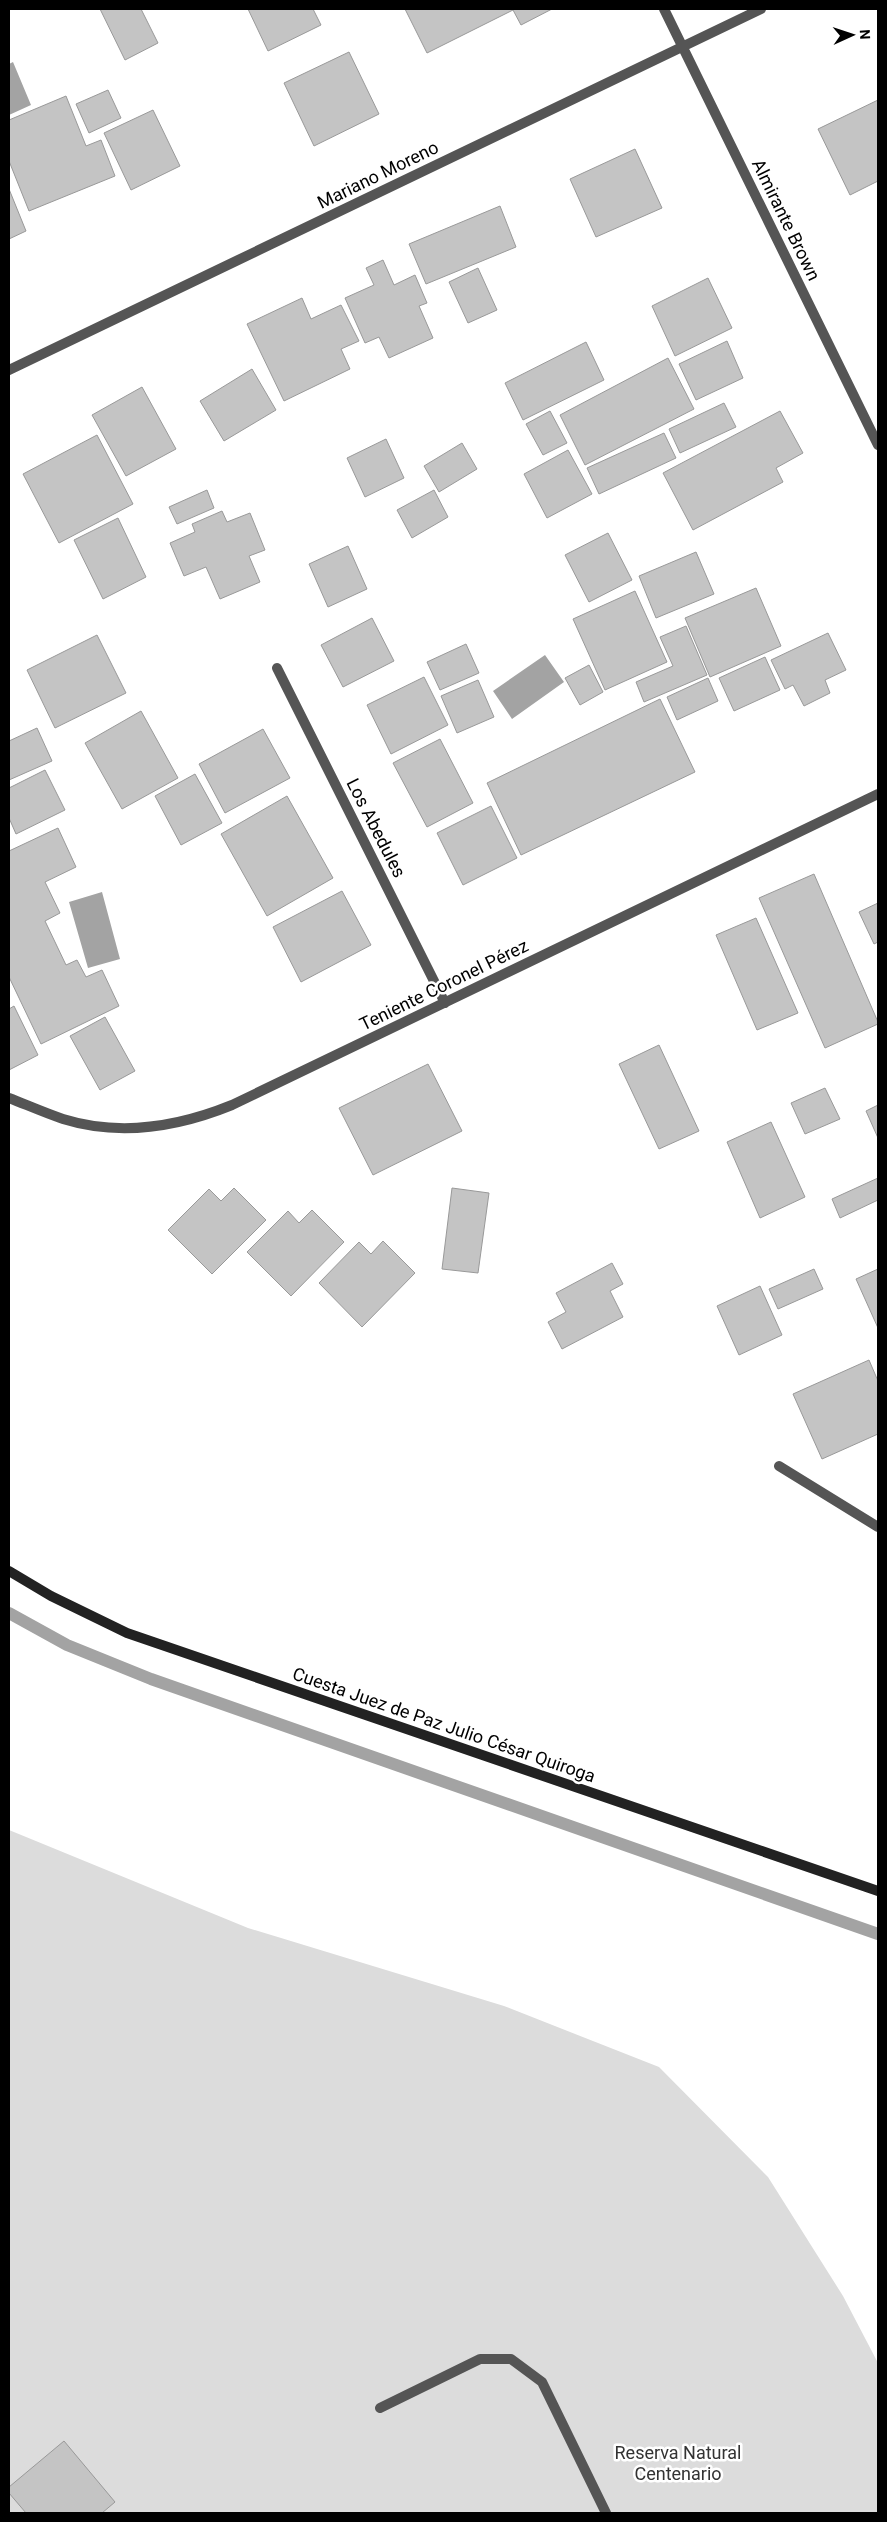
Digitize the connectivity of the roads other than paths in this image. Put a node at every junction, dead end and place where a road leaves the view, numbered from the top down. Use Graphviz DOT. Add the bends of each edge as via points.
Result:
graph roads {
  1 [pos="664,9"];
  2 [pos="761,9"];
  3 [pos="683,46"];
  4 [pos="9,370"];
  5 [pos="878,445"];
  6 [pos="277,668"];
  7 [pos="878,794"];
  8 [pos="445,1003"];
  9 [pos="9,1098"];
  10 [pos="779,1466"];
  11 [pos="878,1527"];
  12 [pos="9,1571"];
  13 [pos="878,1891"];
  14 [pos="380,2408"];
  15 [pos="606,2513"];
  1 -- 3 [label="street, Almirante Brown"];
  2 -- 3 [label="street, Mariano Moreno"];
  3 -- 4 [label="street, Mariano Moreno"];
  3 -- 5 [label="street, Almirante Brown"];
  6 -- 8 [label="street, Los Abedules"];
  7 -- 8 [label="street, Teniente Coronel Pérez"];
  8 -- 9 [label="street, Teniente Coronel Pérez" via="232,1105 166,1126 130,1130 97,1127 63,1119"];
  10 -- 11 [label="street"];
  12 -- 13 [label="street, Cuesta Juez de Paz Julio César Quiroga" via="127,1634"];
  14 -- 15 [label="street" via="480,2359 510,2359 542,2382"];
}
